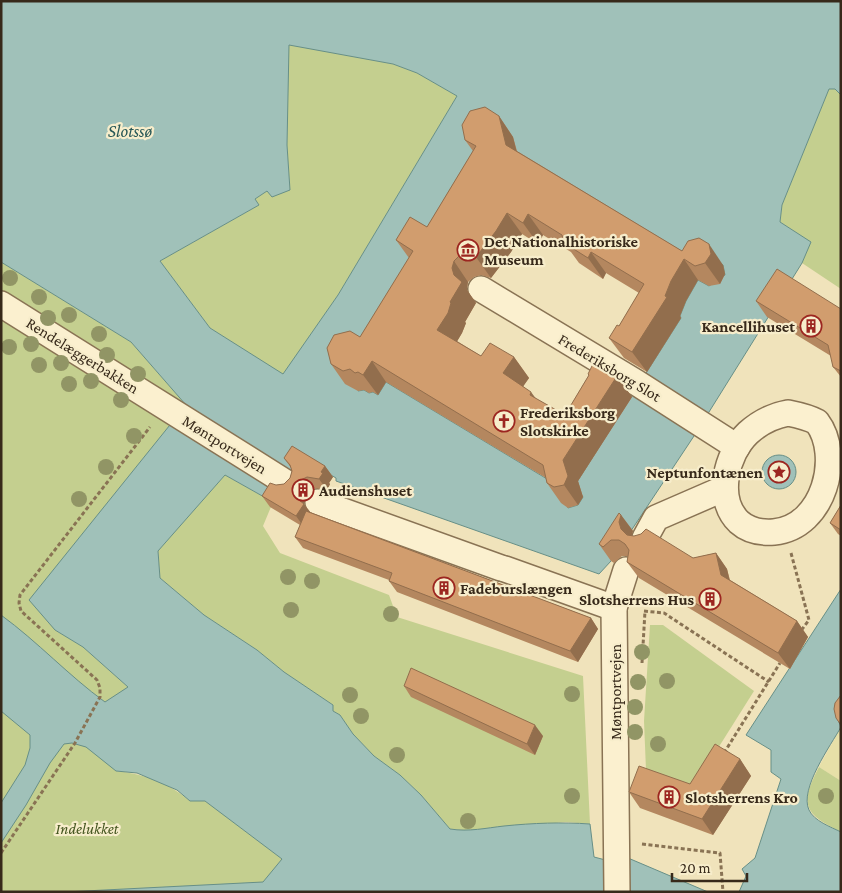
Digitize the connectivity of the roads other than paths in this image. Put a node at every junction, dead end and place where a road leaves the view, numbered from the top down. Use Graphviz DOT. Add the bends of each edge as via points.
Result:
graph roads {
  1 [pos="481,289"];
  2 [pos="1,304"];
  3 [pos="166,406"];
  4 [pos="737,447"];
  5 [pos="285,482"];
  6 [pos="725,488"];
  7 [pos="318,502"];
  8 [pos="834,503"];
  9 [pos="645,538"];
  10 [pos="626,570"];
  11 [pos="614,608"];
  12 [pos="617,892"];
  1 -- 4 [label="street, Frederiksborg Slot"];
  2 -- 3 [label="street, Rendelæggerbakken"];
  3 -- 5 [label="street, Møntportvejen"];
  4 -- 6 [label="street"];
  4 -- 8 [label="street" via="748,433 774,415 801,415 816,422 829,432 838,449 839,471"];
  6 -- 8 [label="street" via="732,516 752,531 759,532 785,531"];
  6 -- 9 [label="street" via="656,518"];
  7 -- 11 [label="street"];
  10 -- 11 [label="street"];
  11 -- 12 [label="street, Møntportvejen"];
}
